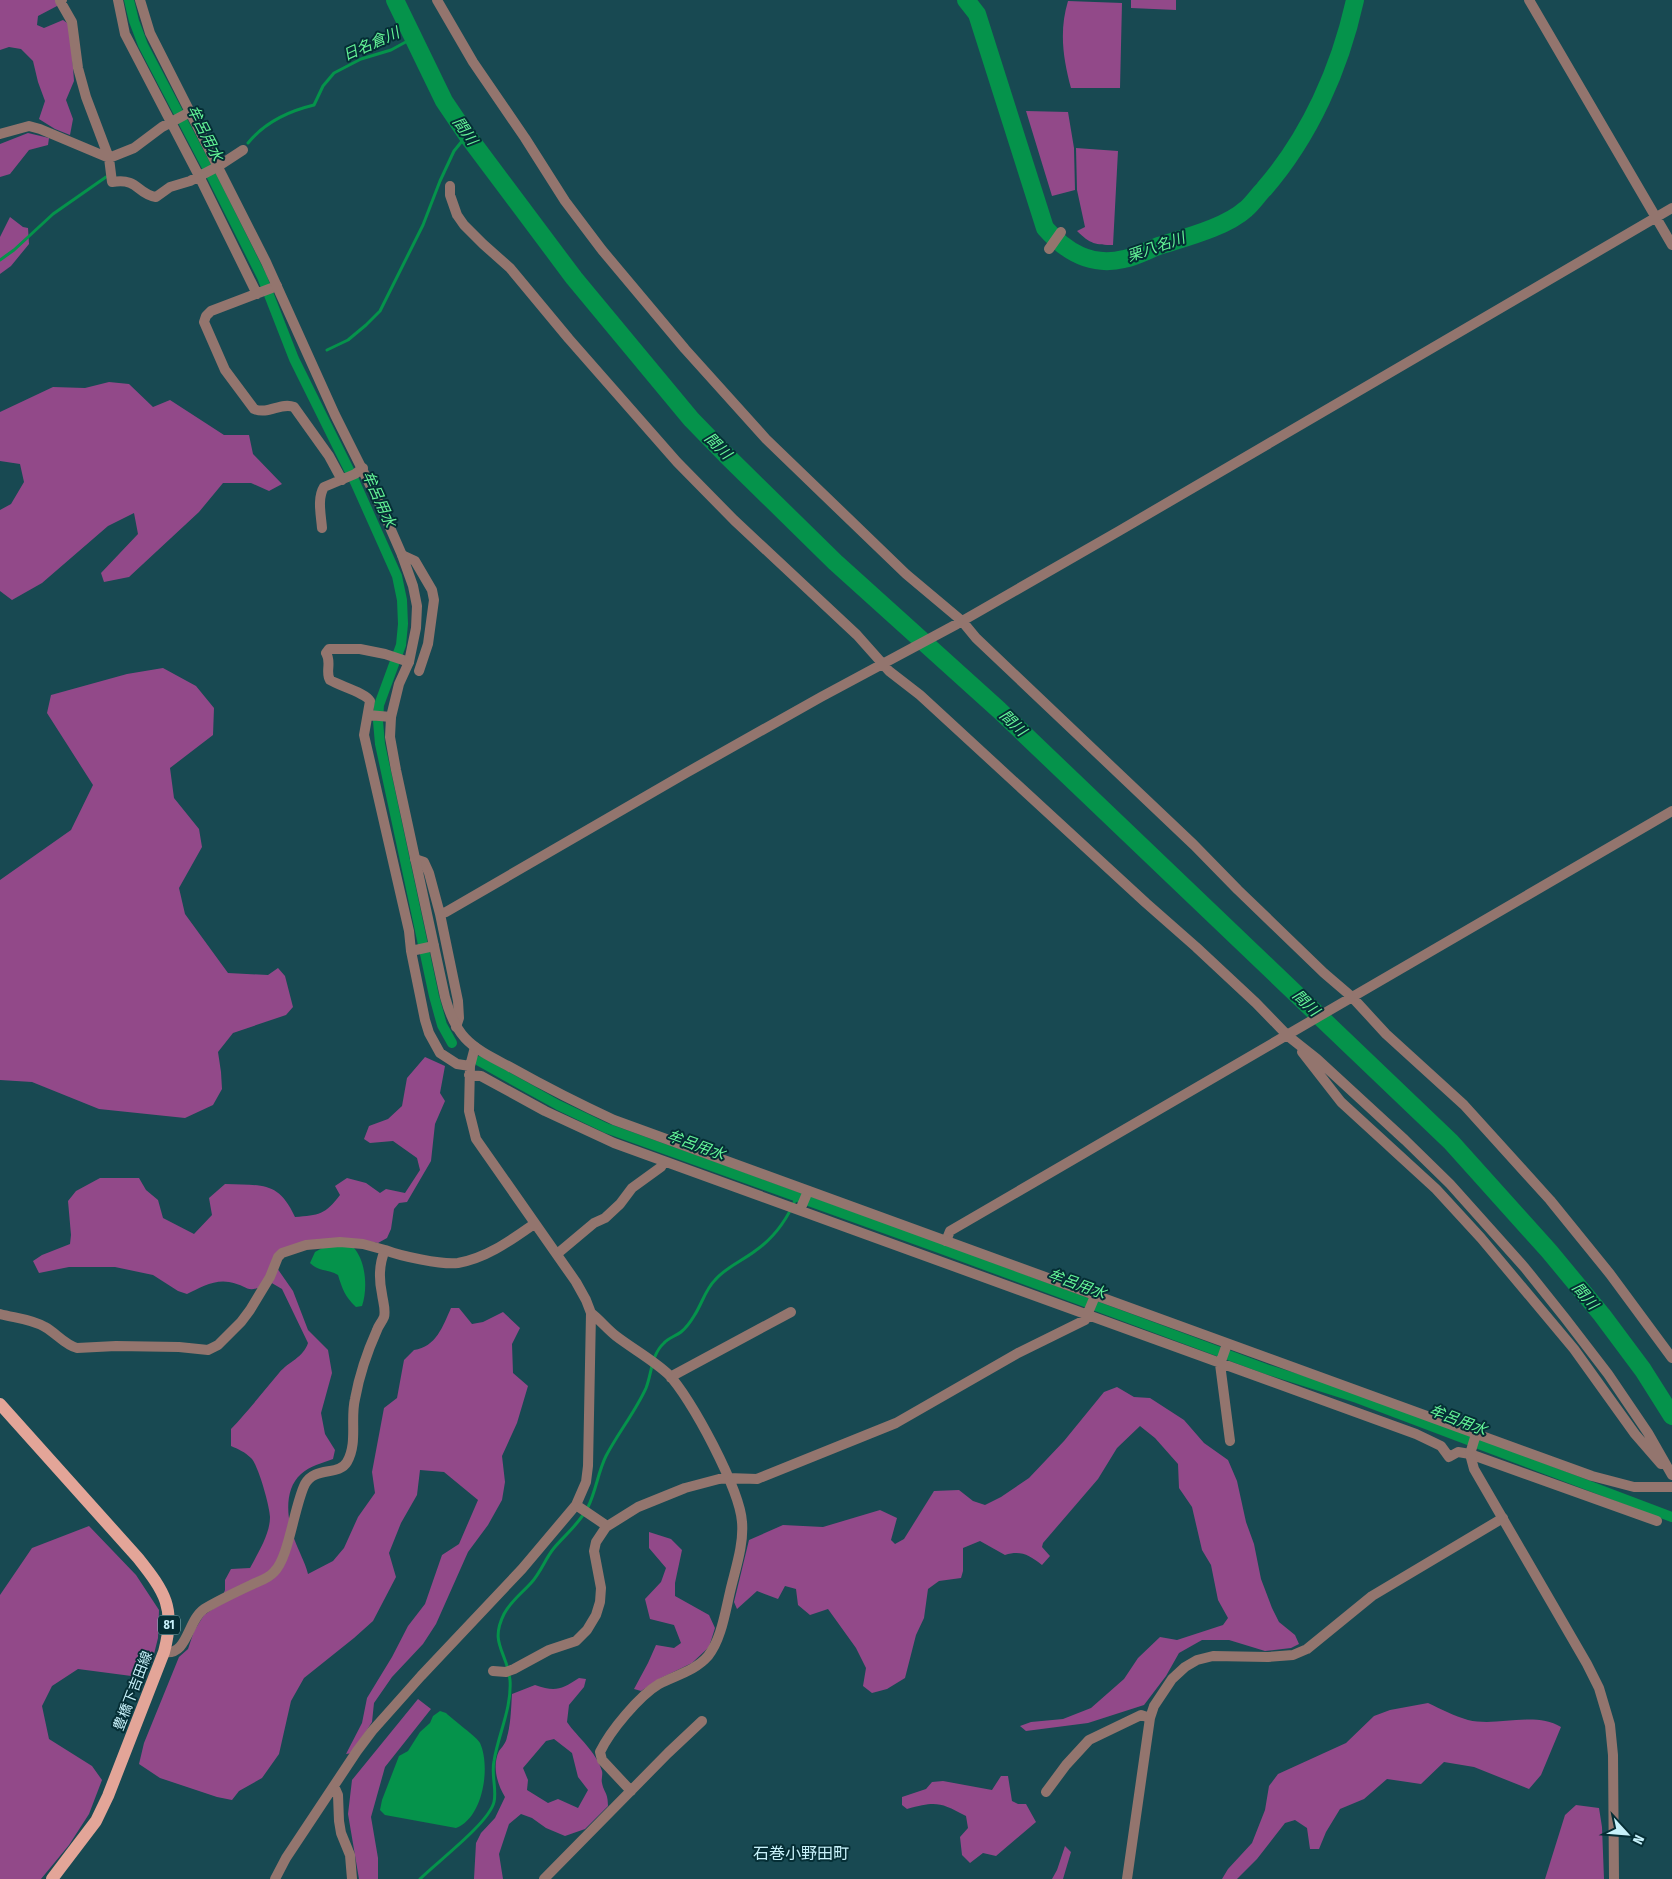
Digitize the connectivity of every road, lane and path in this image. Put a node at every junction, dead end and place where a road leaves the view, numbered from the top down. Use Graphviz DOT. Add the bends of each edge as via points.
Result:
graph roads {
  1 [pos="62,0"];
  2 [pos="118,0"];
  3 [pos="140,0"];
  4 [pos="437,0"];
  5 [pos="1529,0"];
  6 [pos="187,114"];
  7 [pos="173,122"];
  8 [pos="0,134"];
  9 [pos="242,150"];
  10 [pos="110,158"];
  11 [pos="215,168"];
  12 [pos="200,175"];
  13 [pos="450,186"];
  14 [pos="1672,208"];
  15 [pos="1656,218"];
  16 [pos="1060,234"];
  17 [pos="1672,245"];
  18 [pos="1049,249"];
  19 [pos="275,287"];
  20 [pos="259,293"];
  21 [pos="351,475"];
  22 [pos="322,528"];
  23 [pos="402,555"];
  24 [pos="960,622"];
  25 [pos="406,661"];
  26 [pos="884,663"];
  27 [pos="420,672"];
  28 [pos="371,715"];
  29 [pos="388,716"];
  30 [pos="1672,811"];
  31 [pos="415,859"];
  32 [pos="440,914"];
  33 [pos="430,946"];
  34 [pos="413,950"];
  35 [pos="1350,999"];
  36 [pos="456,1027"];
  37 [pos="1290,1034"];
  38 [pos="1301,1046"];
  39 [pos="475,1047"];
  40 [pos="469,1071"];
  41 [pos="664,1161"];
  42 [pos="807,1192"];
  43 [pos="797,1207"];
  44 [pos="534,1224"];
  45 [pos="946,1241"];
  46 [pos="385,1250"];
  47 [pos="556,1254"];
  48 [pos="1094,1297"];
  49 [pos="792,1312"];
  50 [pos="1088,1313"];
  51 [pos="0,1314"];
  52 [pos="591,1314"];
  53 [pos="1226,1345"];
  54 [pos="1672,1358"];
  55 [pos="1220,1363"];
  56 [pos="671,1378"];
  57 [pos="0,1404"];
  58 [pos="1476,1436"];
  59 [pos="1230,1441"];
  60 [pos="1471,1451"];
  61 [pos="1670,1471"];
  62 [pos="728,1478"];
  63 [pos="1672,1487"];
  64 [pos="582,1509"];
  65 [pos="1503,1518"];
  66 [pos="1657,1521"];
  67 [pos="606,1527"];
  68 [pos="164,1652"];
  69 [pos="493,1671"];
  70 [pos="1150,1718"];
  71 [pos="702,1721"];
  72 [pos="334,1786"];
  73 [pos="631,1790"];
  74 [pos="1046,1792"];
  75 [pos="52,1879"];
  76 [pos="275,1879"];
  77 [pos="352,1879"];
  78 [pos="544,1879"];
  79 [pos="1127,1879"];
  80 [pos="1614,1879"];
  1 -- 10 [label="street" via="72,22 78,68 86,97"];
  2 -- 7 [label="street" via="125,34"];
  3 -- 6 [label="street" via="150,33"];
  4 -- 24 [label="street" via="473,62 565,201 685,349 780,452"];
  5 -- 15 [label="street"];
  6 -- 7 [label="street"];
  6 -- 11 [label="street"];
  7 -- 10 [label="street" via="134,148"];
  7 -- 12 [label="street"];
  8 -- 10 [label="street" via="29,126"];
  9 -- 11 [label="street"];
  10 -- 12 [label="street" via="112,182 125,180 150,196 156,197 170,187"];
  11 -- 12 [label="street"];
  11 -- 19 [label="street"];
  12 -- 20 [label="street"];
  13 -- 26 [label="street" via="457,215 464,224 510,268 677,462"];
  14 -- 15 [label="street"];
  15 -- 17 [label="street"];
  15 -- 24 [label="street"];
  16 -- 18 [label="street"];
  19 -- 20 [label="street"];
  19 -- 21 [label="street" via="335,415"];
  20 -- 21 [label="street" via="206,316 204,322 222,364 254,409 261,412 294,406 329,456"];
  21 -- 22 [label="street" via="322,490"];
  21 -- 23 [label="street"];
  23 -- 25 [label="street" via="417,606 416,628"];
  23 -- 27 [label="street" via="415,561 432,590 434,600 428,644"];
  24 -- 26 [label="street"];
  24 -- 35 [label="street" via="1194,844"];
  25 -- 28 [label="street" via="360,649 329,649 326,653 330,666 328,676 369,698"];
  25 -- 29 [label="street"];
  26 -- 32 [label="street"];
  26 -- 37 [label="street" via="889,671 920,695"];
  28 -- 29 [label="street"];
  28 -- 34 [label="street" via="364,725 364,735"];
  29 -- 31 [label="street"];
  30 -- 35 [label="street"];
  31 -- 32 [label="street" via="424,862"];
  31 -- 33 [label="street"];
  32 -- 36 [label="street" via="458,1001"];
  33 -- 34 [label="street"];
  33 -- 36 [label="street"];
  34 -- 40 [label="street" via="429,1033 445,1058"];
  35 -- 37 [label="street"];
  35 -- 54 [label="street" via="1464,1105 1550,1200"];
  36 -- 39 [label="street"];
  37 -- 38 [label="street"];
  37 -- 45 [label="street" via="950,1231"];
  38 -- 61 [label="street" via="1341,1102 1436,1189 1481,1238 1574,1349 1635,1434"];
  38 -- 61 [label="street" via="1405,1140 1497,1236 1608,1374"];
  39 -- 40 [label="street"];
  39 -- 42 [label="street" via="614,1120"];
  40 -- 41 [label="street" via="584,1130"];
  40 -- 44 [label="street" via="469,1110 476,1139"];
  41 -- 43 [label="street"];
  41 -- 47 [label="street" via="661,1167 632,1188 605,1218"];
  42 -- 43 [label="street"];
  42 -- 45 [label="street"];
  43 -- 50 [label="street"];
  44 -- 46 [label="street" via="498,1249 457,1263 413,1258"];
  44 -- 47 [label="street"];
  45 -- 48 [label="street"];
  46 -- 51 [label="street" via="340,1242 306,1245 282,1253 250,1310 218,1345 208,1350 161,1346 71,1347 36,1322"];
  46 -- 68 [label="street" via="380,1260 384,1317 355,1399 354,1426 345,1465 319,1472 305,1484 282,1563 276,1571 204,1610 196,1617 177,1651 172,1654"];
  47 -- 52 [label="street" via="586,1300"];
  48 -- 50 [label="street"];
  48 -- 53 [label="street"];
  49 -- 56 [label="street"];
  50 -- 55 [label="street"];
  50 -- 62 [label="street" via="1085,1320 1018,1353 896,1423 757,1480"];
  52 -- 56 [label="street"];
  52 -- 64 [label="street" via="588,1466"];
  53 -- 55 [label="street"];
  53 -- 58 [label="street"];
  55 -- 59 [label="street"];
  55 -- 60 [label="street" via="1416,1434 1441,1446 1449,1456"];
  56 -- 62 [label="street" via="703,1426"];
  57 -- 68 [label="main road, 豊橋下吉田線 / 81" via="156,1580 170,1616"];
  58 -- 60 [label="street"];
  58 -- 63 [label="street" via="1616,1483 1634,1487"];
  60 -- 65 [label="street" via="1474,1469"];
  60 -- 66 [label="street"];
  62 -- 67 [label="street" via="661,1497"];
  62 -- 73 [label="street" via="741,1512 742,1535 714,1648 702,1663 659,1684 642,1697 600,1752 602,1760"];
  64 -- 67 [label="street"];
  64 -- 72 [label="street" via="421,1676 372,1731"];
  65 -- 70 [label="street" via="1372,1596 1307,1649 1292,1655 1268,1657 1213,1656 1191,1663 1172,1679 1157,1700"];
  65 -- 80 [label="street" via="1588,1664 1606,1709 1614,1755"];
  67 -- 69 [label="street" via="594,1551 600,1602 587,1630 576,1641 549,1650 510,1671"];
  68 -- 75 [label="main road, 豊橋下吉田線 / 81" via="96,1821"];
  70 -- 74 [label="street" via="1141,1715 1089,1740"];
  70 -- 79 [label="street"];
  71 -- 73 [label="street"];
  72 -- 76 [label="street"];
  72 -- 77 [label="street" via="338,1795 339,1821 350,1854"];
  73 -- 78 [label="street"];
}
